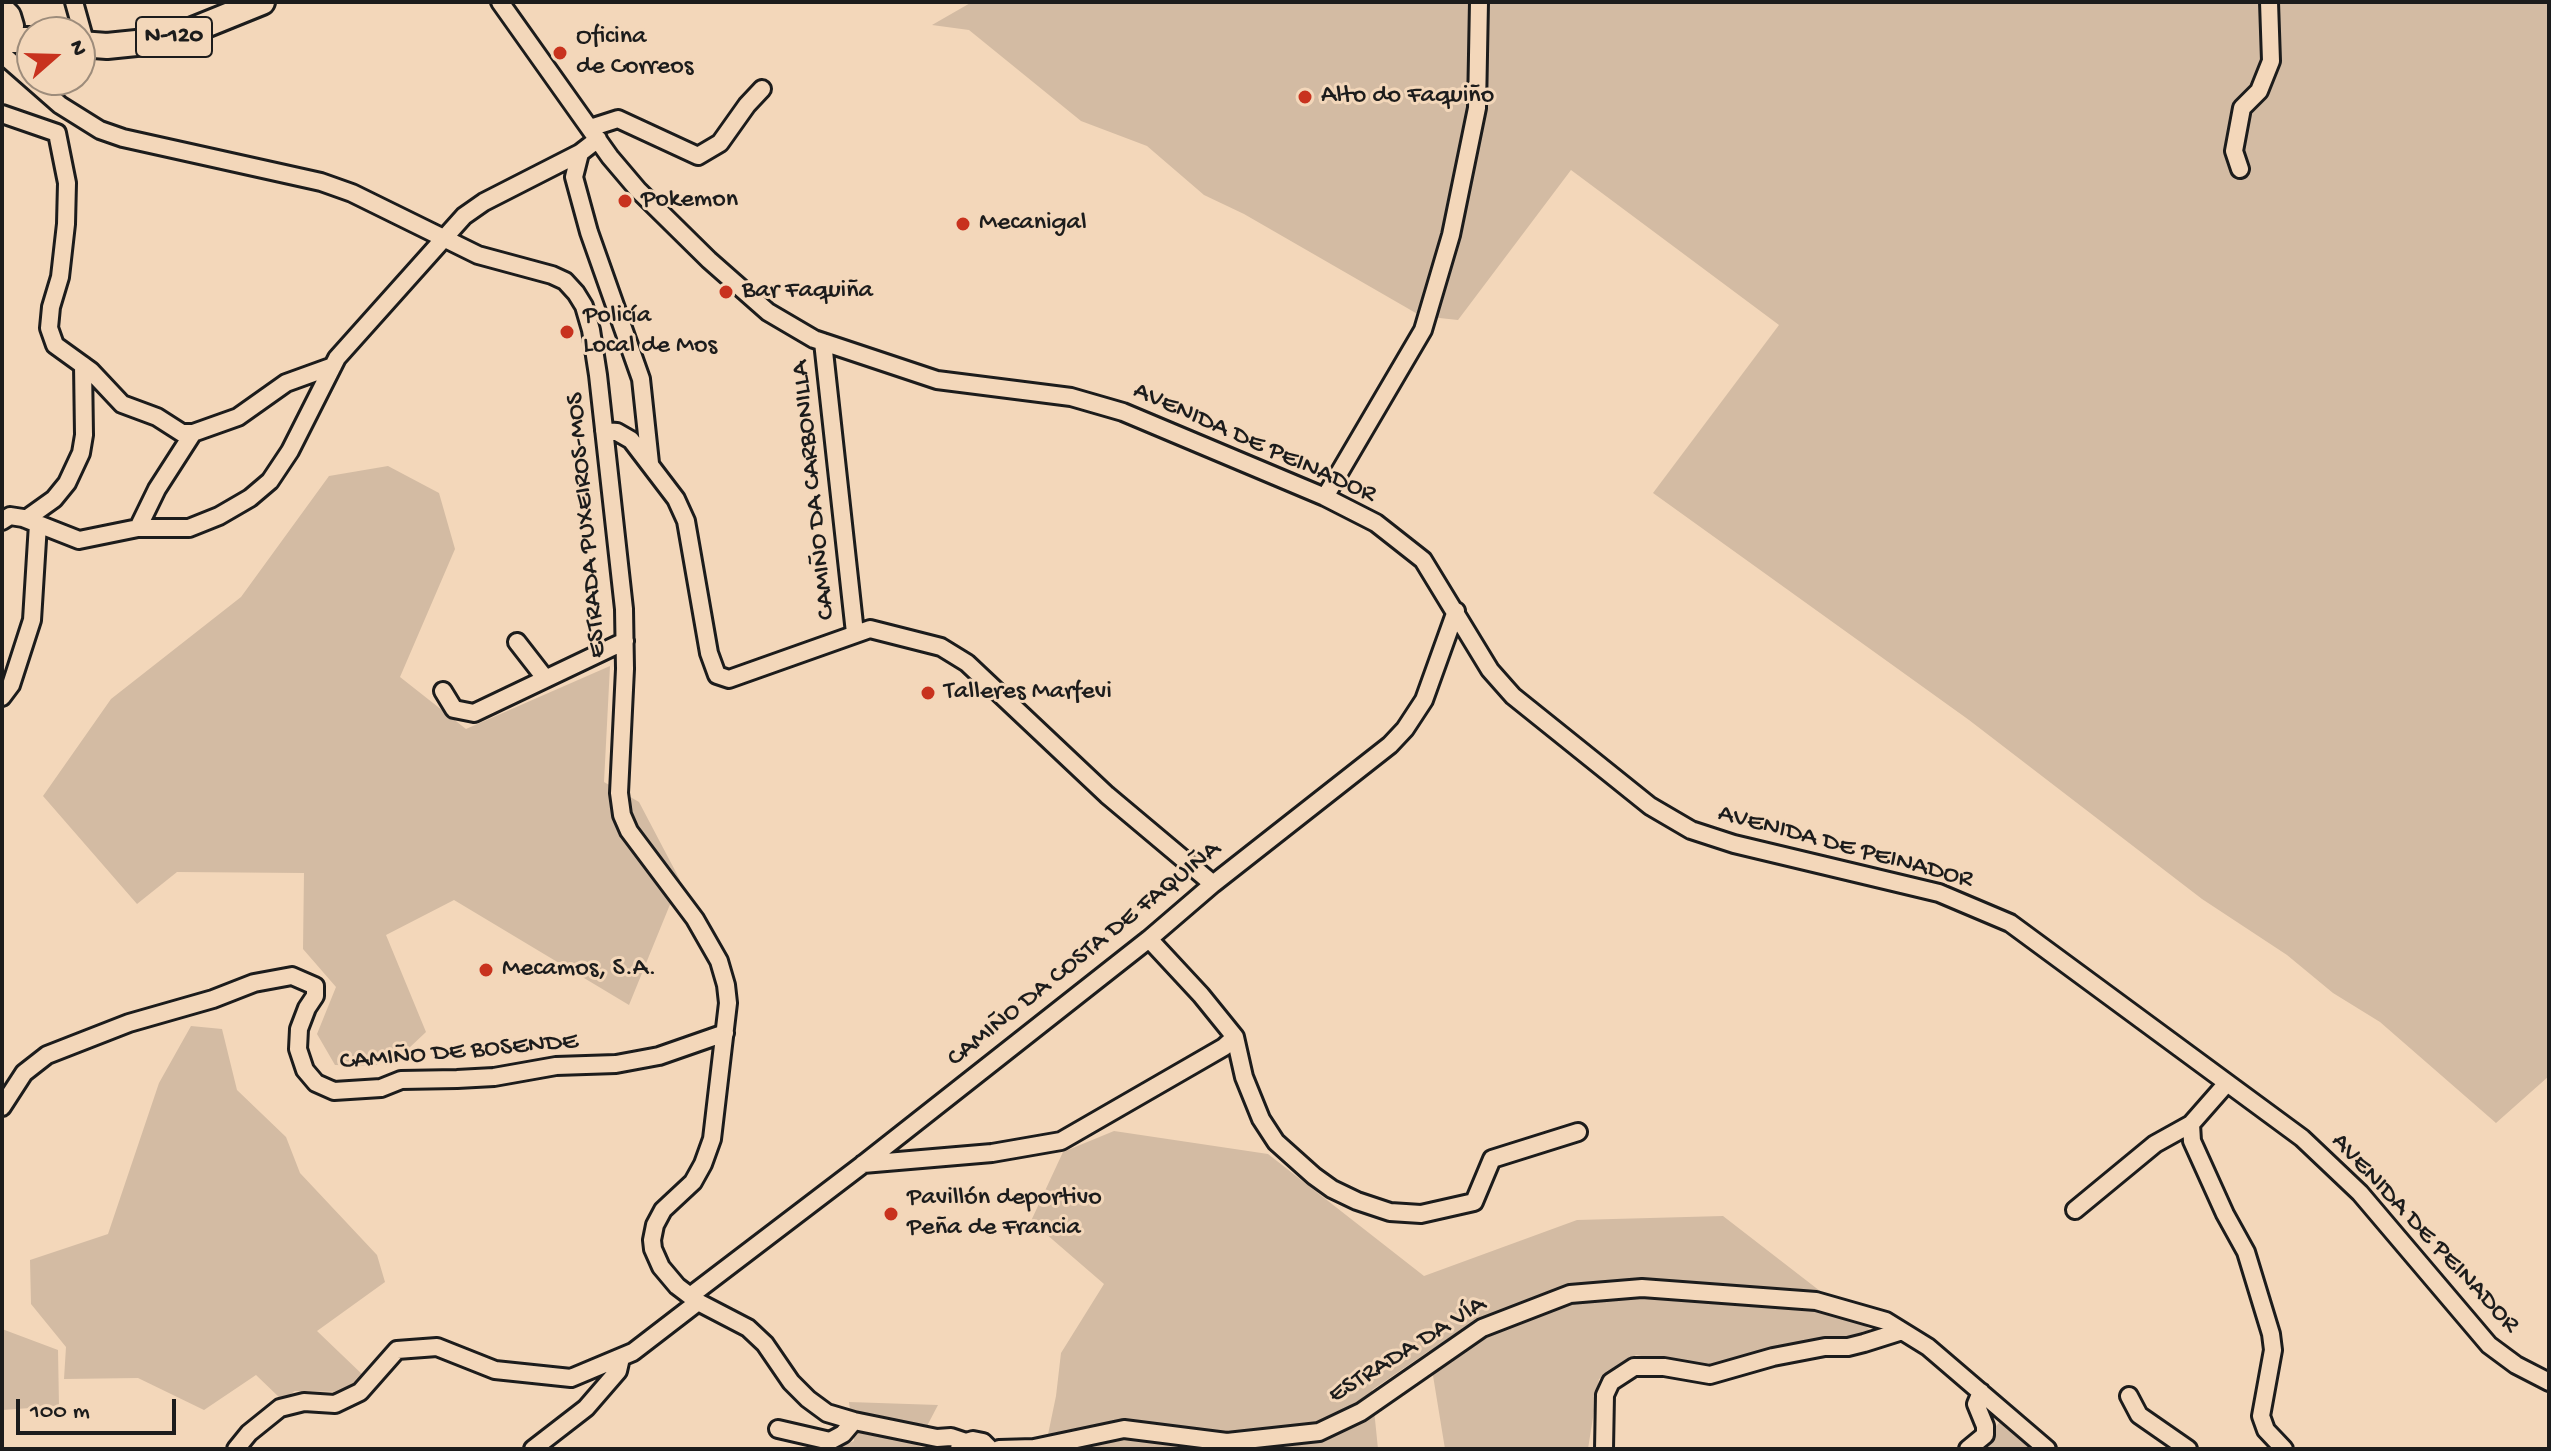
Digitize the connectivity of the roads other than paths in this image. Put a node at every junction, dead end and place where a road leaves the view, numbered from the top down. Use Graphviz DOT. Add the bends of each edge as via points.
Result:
graph roads {
  1 [pos="262,2"];
  2 [pos="500,2"];
  3 [pos="1479,2"];
  4 [pos="2269,2"];
  5 [pos="12,35"];
  6 [pos="96,46"];
  7 [pos="762,89"];
  8 [pos="2,114"];
  9 [pos="594,134"];
  10 [pos="580,153"];
  11 [pos="2240,169"];
  12 [pos="445,239"];
  13 [pos="823,342"];
  14 [pos="83,365"];
  15 [pos="333,366"];
  16 [pos="604,431"];
  17 [pos="193,433"];
  18 [pos="650,464"];
  19 [pos="1325,497"];
  20 [pos="2,521"];
  21 [pos="32,522"];
  22 [pos="138,528"];
  23 [pos="1456,611"];
  24 [pos="855,633"];
  25 [pos="625,641"];
  26 [pos="517,642"];
  27 [pos="545,678"];
  28 [pos="443,691"];
  29 [pos="2,697"];
  30 [pos="1213,884"];
  31 [pos="1149,939"];
  32 [pos="725,1033"];
  33 [pos="1235,1037"];
  34 [pos="2227,1083"];
  35 [pos="2,1107"];
  36 [pos="2191,1124"];
  37 [pos="1578,1132"];
  38 [pos="862,1165"];
  39 [pos="2075,1210"];
  40 [pos="694,1299"];
  41 [pos="1902,1331"];
  42 [pos="621,1358"];
  43 [pos="2549,1382"];
  44 [pos="1981,1392"];
  45 [pos="2129,1396"];
  46 [pos="854,1421"];
  47 [pos="778,1429"];
  48 [pos="961,1446"];
  49 [pos="1032,1448"];
  50 [pos="236,1449"];
  51 [pos="533,1449"];
  52 [pos="990,1449"];
  53 [pos="999,1449"];
  54 [pos="1604,1449"];
  55 [pos="1968,1449"];
  56 [pos="2047,1449"];
  57 [pos="2188,1449"];
  58 [pos="2284,1449"];
  1 -- 6 [label="highway, N-120" via="178,36"];
  2 -- 9 [label="street, AVENIDA DE PEINADOR"];
  3 -- 19 [label="street" via="1477,108 1451,235 1423,330"];
  4 -- 11 [label="street" via="2271,61 2259,91 2242,108 2234,151"];
  5 -- 12 [label="street, ESTRADA PUXEIROS-MOS" via="60,105 100,130 321,182"];
  7 -- 9 [label="street" via="720,143 698,156 618,119"];
  8 -- 14 [label="street" via="57,133 67,183 66,224 49,328 55,345"];
  9 -- 10 [label="street"];
  9 -- 13 [label="street, AVENIDA DE PEINADOR" via="638,190 709,260 768,312"];
  10 -- 12 [label="street" via="484,202"];
  10 -- 18 [label="street" via="574,177 641,379"];
  12 -- 15 [label="street"];
  12 -- 16 [label="street, ESTRADA PUXEIROS-MOS" via="502,263 552,275 576,293 591,330"];
  13 -- 19 [label="street, AVENIDA DE PEINADOR" via="937,380 1071,397 1123,412"];
  13 -- 24 [label="street, CAMIÑO DA CARBONILLA"];
  14 -- 17 [label="street" via="122,404 182,433"];
  14 -- 21 [label="street" via="81,453 67,483"];
  15 -- 17 [label="street" via="286,383 238,417"];
  15 -- 22 [label="street" via="290,451 270,481 250,498 189,528"];
  16 -- 18 [label="street" via="631,440"];
  16 -- 25 [label="street, ESTRADA PUXEIROS-MOS"];
  17 -- 22 [label="street"];
  18 -- 24 [label="street" via="686,521 717,675 729,679"];
  19 -- 23 [label="street, AVENIDA DE PEINADOR" via="1376,523 1423,560"];
  20 -- 21 [label="street" via="10,516"];
  21 -- 22 [label="street" via="79,540"];
  21 -- 29 [label="street" via="32,620 11,685"];
  23 -- 30 [label="street, CAMIÑO DA COSTA DE FAQUIÑA" via="1424,700 1405,729"];
  23 -- 34 [label="street, AVENIDA DE PEINADOR" via="1490,670 1513,696 1650,806 1720,840 1939,893 2010,923"];
  24 -- 30 [label="street" via="870,629 941,647 967,663 1107,795"];
  25 -- 27 [label="street"];
  25 -- 32 [label="street, ESTRADA PUXEIROS-MOS" via="622,815 719,961 728,1003"];
  26 -- 27 [label="street"];
  27 -- 28 [label="street" via="474,713 454,709"];
  30 -- 31 [label="street, CAMIÑO DA COSTA DE FAQUIÑA"];
  31 -- 33 [label="street"];
  31 -- 38 [label="street, CAMIÑO DA COSTA DE FAQUIÑA"];
  32 -- 35 [label="street, CAMIÑO DE BOSENDE" via="659,1056 616,1064 401,1080 381,1088 334,1091 316,1083 305,1070 299,1029 315,986 292,976 129,1023 47,1055 24,1073"];
  32 -- 40 [label="street, ESTRADA PUXEIROS-MOS" via="712,1139 693,1182 663,1210 652,1240 661,1267"];
  33 -- 37 [label="street" via="1244,1077 1276,1142 1332,1189 1390,1212 1421,1214 1474,1202 1492,1159"];
  33 -- 38 [label="street" via="1061,1141"];
  34 -- 36 [label="street"];
  34 -- 43 [label="street, AVENIDA DE PEINADOR" via="2302,1138 2360,1193 2489,1345"];
  36 -- 39 [label="street" via="2155,1144"];
  36 -- 58 [label="street" via="2192,1141 2246,1252 2271,1334 2261,1416"];
  38 -- 40 [label="street, CAMIÑO DA COSTA DE FAQUIÑA"];
  40 -- 42 [label="street, CAMIÑO DA COSTA DE FAQUIÑA"];
  40 -- 46 [label="street, ESTRADA PUXEIROS-MOS" via="748,1328 808,1399 827,1413"];
  41 -- 44 [label="street, ESTRADA DA VÍA"];
  41 -- 49 [label="street, ESTRADA DA VÍA" via="1886,1321 1816,1301 1642,1288 1570,1294 1482,1328 1361,1412 1319,1432 1227,1442 1124,1429"];
  41 -- 54 [label="street" via="1710,1375 1634,1367 1611,1382 1605,1395"];
  42 -- 50 [label="street" via="571,1378 495,1370 437,1347 397,1350 360,1392 335,1404 304,1402 280,1408"];
  42 -- 51 [label="street" via="618,1371 586,1408"];
  44 -- 55 [label="street" via="1976,1404 1985,1435"];
  44 -- 56 [label="street, ESTRADA DA VÍA"];
  45 -- 57 [label="street" via="2139,1415"];
  46 -- 47 [label="street" via="830,1441"];
  46 -- 48 [label="street, ESTRADA PUXEIROS-MOS" via="951,1437"];
  48 -- 52 [label="street, ESTRADA PUXEIROS-MOS" via="978,1440"];
  49 -- 53 [label="street, ESTRADA DA VÍA"];
}
